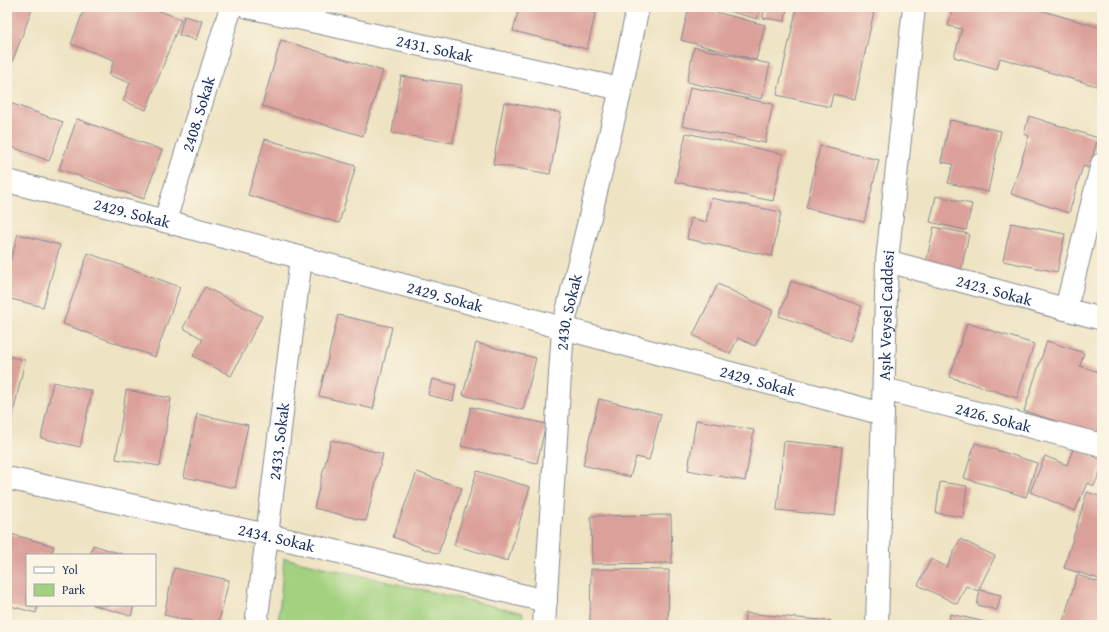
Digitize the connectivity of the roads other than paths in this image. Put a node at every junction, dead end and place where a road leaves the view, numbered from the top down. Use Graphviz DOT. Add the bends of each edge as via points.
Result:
graph roads {
  1 [pos="231,7"];
  2 [pos="248,7"];
  3 [pos="638,7"];
  4 [pos="914,7"];
  5 [pos="621,89"];
  6 [pos="1102,164"];
  7 [pos="7,181"];
  8 [pos="165,221"];
  9 [pos="301,258"];
  10 [pos="887,261"];
  11 [pos="1066,309"];
  12 [pos="1102,318"];
  13 [pos="563,328"];
  14 [pos="884,390"];
  15 [pos="883,414"];
  16 [pos="1102,445"];
  17 [pos="7,478"];
  18 [pos="267,535"];
  19 [pos="546,601"];
  20 [pos="256,625"];
  21 [pos="544,625"];
  22 [pos="877,625"];
  1 -- 8 [label="street, 2408. Sokak"];
  2 -- 5 [label="street, 2431. Sokak"];
  3 -- 5 [label="street, 2430. Sokak"];
  4 -- 10 [label="street, Aşık Veysel Caddesi"];
  5 -- 13 [label="street, 2430. Sokak"];
  6 -- 11 [label="street"];
  7 -- 8 [label="street, 2429. Sokak"];
  8 -- 9 [label="street, 2429. Sokak"];
  9 -- 13 [label="street, 2429. Sokak"];
  9 -- 18 [label="street, 2433. Sokak"];
  10 -- 11 [label="street, 2423. Sokak"];
  10 -- 14 [label="street, Aşık Veysel Caddesi"];
  11 -- 12 [label="street, 2423. Sokak"];
  13 -- 15 [label="street, 2429. Sokak"];
  13 -- 19 [label="street, 2430. Sokak"];
  14 -- 15 [label="street, Aşık Veysel Caddesi"];
  14 -- 16 [label="street, 2426. Sokak"];
  15 -- 22 [label="street, Aşık Veysel Caddesi"];
  17 -- 18 [label="street, 2434. Sokak"];
  18 -- 19 [label="street, 2434. Sokak"];
  18 -- 20 [label="street, 2433. Sokak"];
  19 -- 21 [label="street, 2430. Sokak"];
}
